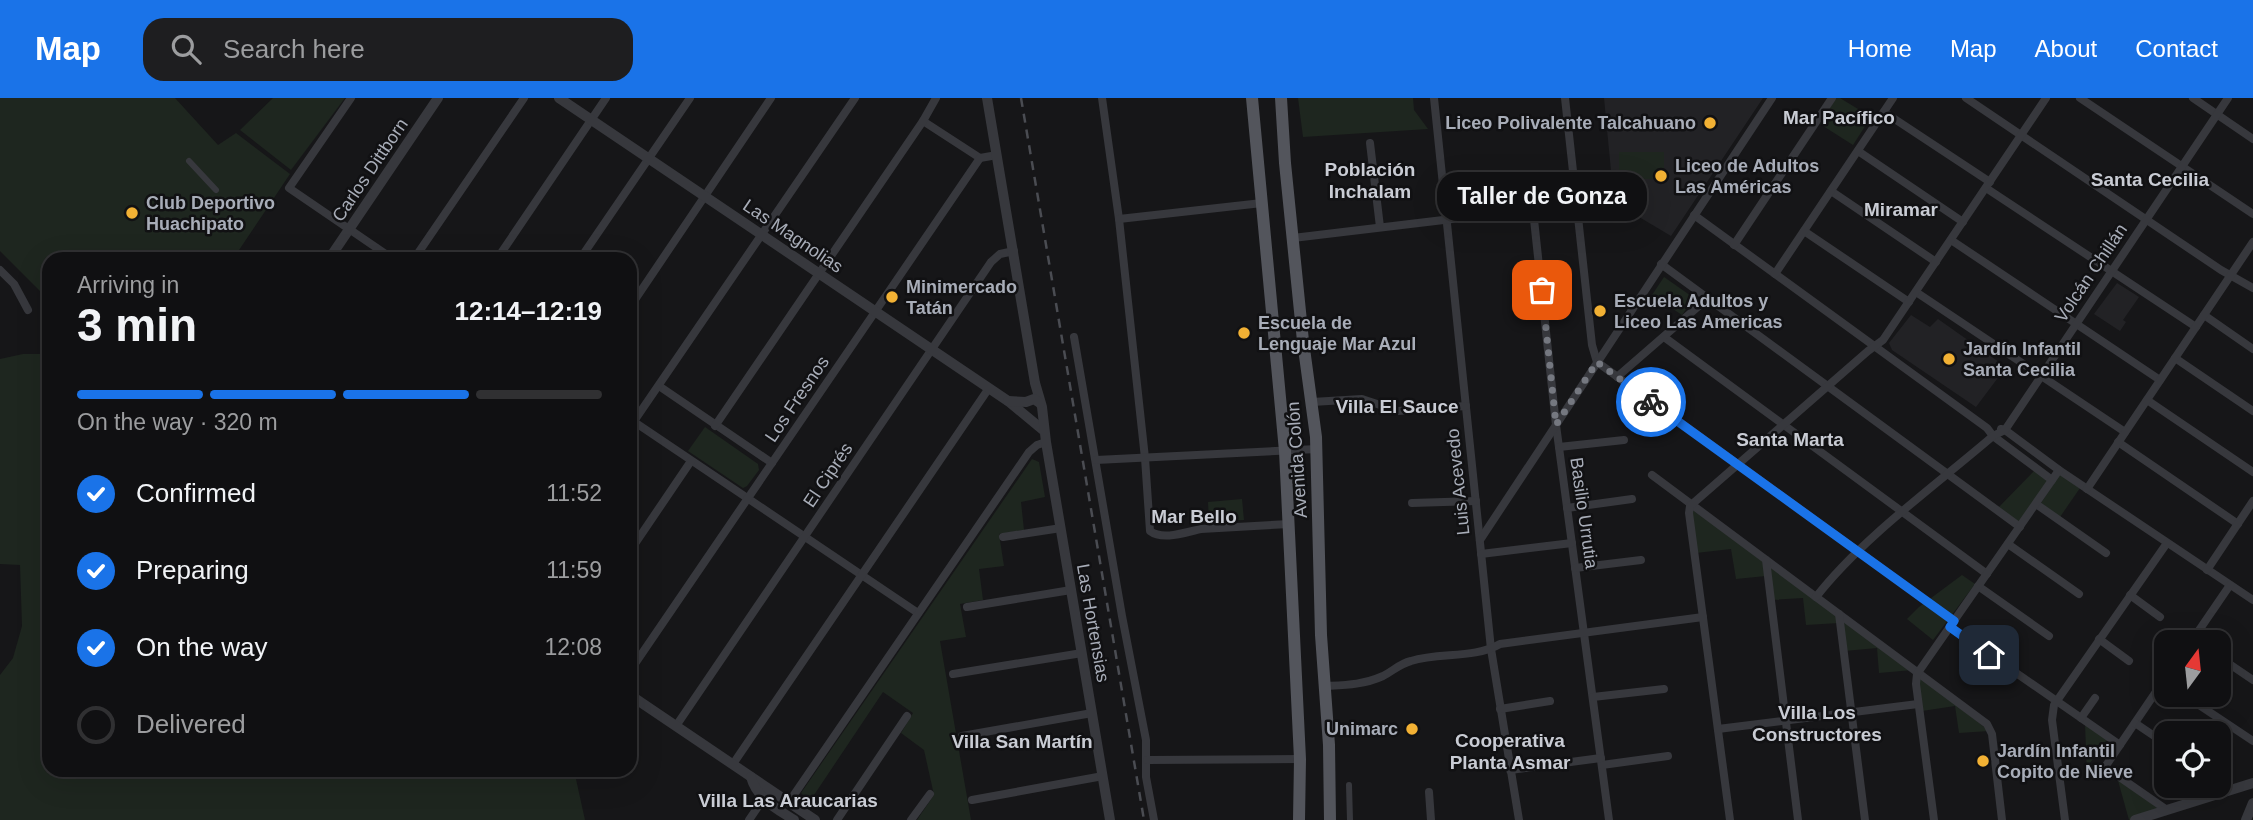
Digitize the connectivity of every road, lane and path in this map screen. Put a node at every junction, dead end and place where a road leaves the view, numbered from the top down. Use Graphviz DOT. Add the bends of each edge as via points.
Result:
graph roads {
  1 [pos="351,98"];
  2 [pos="438,98"];
  3 [pos="524,98"];
  4 [pos="559,98"];
  5 [pos="606,98"];
  6 [pos="690,98"];
  7 [pos="771,98"];
  8 [pos="855,98"];
  9 [pos="936,98"];
  10 [pos="987,98"];
  11 [pos="1102,98"];
  12 [pos="1252,98"];
  13 [pos="1282,98"];
  14 [pos="1434,98"];
  15 [pos="1565,98"];
  16 [pos="1772,98"];
  17 [pos="1893,98"];
  18 [pos="1966,98"];
  19 [pos="2046,98"];
  20 [pos="2080,98"];
  21 [pos="2193,98"];
  22 [pos="2228,98"];
  23 [pos="1829,99"];
  24 [pos="1884,112"];
  25 [pos="2217,114"];
  26 [pos="592,120"];
  27 [pos="923,121"];
  28 [pos="2021,135"];
  29 [pos="2253,139"];
  30 [pos="1370,143"];
  31 [pos="1858,151"];
  32 [pos="997,155"];
  33 [pos="649,158"];
  34 [pos="980,158"];
  35 [pos="190,161"];
  36 [pos="2182,166"];
  37 [pos="1988,185"];
  38 [pos="216,190"];
  39 [pos="1831,191"];
  40 [pos="705,196"];
  41 [pos="1262,204"];
  42 [pos="1577,204"];
  43 [pos="1534,209"];
  44 [pos="2253,214"];
  45 [pos="1694,215"];
  46 [pos="1119,219"];
  47 [pos="1447,219"];
  48 [pos="2146,219"];
  49 [pos="1963,222"];
  50 [pos="1380,228"];
  51 [pos="349,229"];
  52 [pos="1804,231"];
  53 [pos="761,234"];
  54 [pos="1293,238"];
  55 [pos="1951,240"];
  56 [pos="2253,242"];
  57 [pos="1734,244"];
  58 [pos="1014,251"];
  59 [pos="334,252"];
  60 [pos="383,252"];
  61 [pos="419,252"];
  62 [pos="502,252"];
  63 [pos="585,252"];
  64 [pos="1936,262"];
  65 [pos="1661,264"];
  66 [pos="0,270"];
  67 [pos="2112,271"];
  68 [pos="819,273"];
  69 [pos="1775,274"];
  70 [pos="2231,275"];
  71 [pos="2253,288"];
  72 [pos="1916,292"];
  73 [pos="637,297"];
  74 [pos="1708,298"];
  75 [pos="1909,302"];
  76 [pos="29,310"];
  77 [pos="875,311"];
  78 [pos="2204,316"];
  79 [pos="2076,324"];
  80 [pos="2196,327"];
  81 [pos="1074,337"];
  82 [pos="1664,337"];
  83 [pos="1874,347"];
  84 [pos="2253,349"];
  85 [pos="932,350"];
  86 [pos="2175,358"];
  87 [pos="1597,362"];
  88 [pos="2041,376"];
  89 [pos="1617,377"];
  90 [pos="2160,380"];
  91 [pos="659,386"];
  92 [pos="1828,386"];
  93 [pos="989,388"];
  94 [pos="2147,400"];
  95 [pos="1312,402"];
  96 [pos="1466,406"];
  97 [pos="1032,408"];
  98 [pos="2253,411"];
  99 [pos="637,415"];
  100 [pos="1783,424"];
  101 [pos="1556,425"];
  102 [pos="715,426"];
  103 [pos="637,427"];
  104 [pos="2005,430"];
  105 [pos="1990,432"];
  106 [pos="2125,432"];
  107 [pos="1624,440"];
  108 [pos="1046,442"];
  109 [pos="2118,442"];
  110 [pos="1559,447"];
  111 [pos="1317,449"];
  112 [pos="1285,451"];
  113 [pos="1145,458"];
  114 [pos="1096,460"];
  115 [pos="691,461"];
  116 [pos="772,463"];
  117 [pos="1737,464"];
  118 [pos="2059,470"];
  119 [pos="2253,472"];
  120 [pos="1948,474"];
  121 [pos="1652,475"];
  122 [pos="2052,480"];
  123 [pos="2087,489"];
  124 [pos="748,499"];
  125 [pos="1632,499"];
  126 [pos="1476,501"];
  127 [pos="2253,501"];
  128 [pos="1412,503"];
  129 [pos="1691,504"];
  130 [pos="2035,504"];
  131 [pos="1567,508"];
  132 [pos="1903,512"];
  133 [pos="1289,524"];
  134 [pos="2238,524"];
  135 [pos="2020,527"];
  136 [pos="1060,528"];
  137 [pos="804,537"];
  138 [pos="1003,537"];
  139 [pos="1480,540"];
  140 [pos="637,541"];
  141 [pos="1572,543"];
  142 [pos="2167,543"];
  143 [pos="2008,544"];
  144 [pos="1858,552"];
  145 [pos="2106,553"];
  146 [pos="1481,554"];
  147 [pos="1641,560"];
  148 [pos="1766,560"];
  149 [pos="1576,568"];
  150 [pos="2207,570"];
  151 [pos="1987,574"];
  152 [pos="861,576"];
  153 [pos="2230,585"];
  154 [pos="1978,586"];
  155 [pos="1071,590"];
  156 [pos="2079,594"];
  157 [pos="2130,596"];
  158 [pos="1816,597"];
  159 [pos="2253,600"];
  160 [pos="967,607"];
  161 [pos="919,613"];
  162 [pos="1839,614"];
  163 [pos="1703,617"];
  164 [pos="2160,617"];
  165 [pos="1952,624"];
  166 [pos="2201,630"];
  167 [pos="1584,633"];
  168 [pos="2049,636"];
  169 [pos="2099,639"];
  170 [pos="1491,649"];
  171 [pos="1082,653"];
  172 [pos="637,661"];
  173 [pos="2129,661"];
  174 [pos="2231,665"];
  175 [pos="1918,672"];
  176 [pos="953,674"];
  177 [pos="2253,680"];
  178 [pos="1325,686"];
  179 [pos="1664,689"];
  180 [pos="1593,697"];
  181 [pos="2154,697"];
  182 [pos="2095,698"];
  183 [pos="637,700"];
  184 [pos="1550,701"];
  185 [pos="2056,701"];
  186 [pos="1918,704"];
  187 [pos="2202,707"];
  188 [pos="1500,709"];
  189 [pos="1092,713"];
  190 [pos="1851,713"];
  191 [pos="907,716"];
  192 [pos="2081,718"];
  193 [pos="1786,721"];
  194 [pos="2135,723"];
  195 [pos="676,726"];
  196 [pos="1718,729"];
  197 [pos="962,736"];
  198 [pos="2154,736"];
  199 [pos="2253,741"];
  200 [pos="2120,745"];
  201 [pos="1668,757"];
  202 [pos="1300,759"];
  203 [pos="1147,760"];
  204 [pos="1602,761"];
  205 [pos="733,764"];
  206 [pos="1510,770"];
  207 [pos="1103,776"];
  208 [pos="751,777"];
  209 [pos="2253,783"];
  210 [pos="1349,785"];
  211 [pos="770,789"];
  212 [pos="2232,789"];
  213 [pos="1429,792"];
  214 [pos="930,794"];
  215 [pos="763,799"];
  216 [pos="972,800"];
  217 [pos="789,802"];
  218 [pos="2253,803"];
  219 [pos="2167,810"];
  220 [pos="2141,819"];
  221 [pos="749,820"];
  222 [pos="794,820"];
  223 [pos="815,820"];
  224 [pos="837,820"];
  225 [pos="911,820"];
  226 [pos="1110,820"];
  227 [pos="1154,820"];
  228 [pos="1299,820"];
  229 [pos="1330,820"];
  230 [pos="1350,820"];
  231 [pos="1431,820"];
  232 [pos="1518,820"];
  233 [pos="1609,820"];
  234 [pos="1730,820"];
  235 [pos="1798,820"];
  236 [pos="1865,820"];
  237 [pos="1934,820"];
  238 [pos="2002,820"];
  239 [pos="2065,820"];
  240 [pos="2246,820"];
  1 -- 51 [label="street" via="289,188"];
  2 -- 51 [label="street, Carlos Dittborn"];
  3 -- 61 [label="street"];
  4 -- 26 [label="street, Las Magnolias"];
  5 -- 26 [label="street"];
  6 -- 33 [label="street"];
  7 -- 40 [label="street"];
  8 -- 53 [label="street"];
  9 -- 27 [label="street"];
  10 -- 32 [label="street, Las Hortensias"];
  11 -- 46 [label="street"];
  12 -- 41 [label="main road, Avenida Colón"];
  13 -- 54 [label="main road, Avenida Colón"];
  14 -- 47 [label="street, Luis Acevedo"];
  15 -- 42 [label="street"];
  16 -- 45 [label="street"];
  17 -- 24 [label="street"];
  18 -- 28 [label="street"];
  19 -- 28 [label="street"];
  20 -- 36 [label="street"];
  21 -- 25 [label="street"];
  22 -- 25 [label="street, Volcán Chillán"];
  23 -- 57 [label="street"];
  24 -- 31 [label="street"];
  24 -- 37 [label="street"];
  25 -- 29 [label="street"];
  25 -- 36 [label="street, Volcán Chillán"];
  26 -- 33 [label="street, Las Magnolias"];
  26 -- 62 [label="street"];
  27 -- 34 [label="street"];
  27 -- 68 [label="street"];
  28 -- 37 [label="street"];
  28 -- 48 [label="street"];
  30 -- 50 [label="street"];
  31 -- 39 [label="street"];
  31 -- 49 [label="street"];
  32 -- 34 [label="street"];
  32 -- 58 [label="street, Las Hortensias"];
  33 -- 40 [label="street, Las Magnolias"];
  33 -- 63 [label="street"];
  34 -- 77 [label="street, Los Fresnos"];
  35 -- 38 [label="street"];
  36 -- 44 [label="street"];
  36 -- 48 [label="street, Volcán Chillán"];
  37 -- 49 [label="street"];
  37 -- 67 [label="street"];
  39 -- 52 [label="street"];
  39 -- 64 [label="street"];
  40 -- 53 [label="street, Las Magnolias"];
  40 -- 73 [label="street"];
  41 -- 46 [label="street"];
  41 -- 112 [label="main road, Avenida Colón"];
  42 -- 43 [label="street"];
  42 -- 87 [label="street"];
  43 -- 47 [label="street"];
  43 -- 101 [label="street, Basilio Urrutia"];
  45 -- 57 [label="street"];
  45 -- 65 [label="street"];
  46 -- 113 [label="street"];
  47 -- 50 [label="street"];
  47 -- 96 [label="street, Luis Acevedo"];
  48 -- 67 [label="street, Volcán Chillán"];
  48 -- 70 [label="street"];
  49 -- 55 [label="street"];
  50 -- 54 [label="street"];
  51 -- 59 [label="street, Carlos Dittborn"];
  51 -- 60 [label="street"];
  52 -- 69 [label="street"];
  52 -- 75 [label="street"];
  53 -- 68 [label="street, Las Magnolias"];
  53 -- 91 [label="street"];
  54 -- 95 [label="main road, Avenida Colón"];
  55 -- 64 [label="street"];
  55 -- 79 [label="street"];
  56 -- 70 [label="street"];
  57 -- 69 [label="street"];
  58 -- 85 [label="street, El Ciprés" via="994,259"];
  58 -- 97 [label="street, Las Hortensias" via="1035,383"];
  64 -- 72 [label="street"];
  65 -- 74 [label="street"];
  65 -- 87 [label="street"];
  66 -- 76 [label="street"];
  67 -- 79 [label="street, Volcán Chillán"];
  67 -- 80 [label="street"];
  68 -- 77 [label="street, Las Magnolias"];
  68 -- 102 [label="street"];
  69 -- 83 [label="street"];
  70 -- 71 [label="street"];
  70 -- 78 [label="street"];
  72 -- 75 [label="street"];
  72 -- 88 [label="street"];
  74 -- 82 [label="street"];
  74 -- 92 [label="street"];
  75 -- 83 [label="street"];
  77 -- 85 [label="street, Las Magnolias"];
  77 -- 116 [label="street, Los Fresnos"];
  78 -- 80 [label="street"];
  78 -- 84 [label="street"];
  79 -- 88 [label="street, Volcán Chillán"];
  79 -- 90 [label="street"];
  80 -- 86 [label="street"];
  81 -- 114 [label="street"];
  82 -- 89 [label="street"];
  82 -- 100 [label="street"];
  83 -- 92 [label="street"];
  83 -- 105 [label="street"];
  85 -- 93 [label="street, Las Magnolias"];
  85 -- 137 [label="street, El Ciprés"];
  86 -- 90 [label="street"];
  86 -- 98 [label="street"];
  87 -- 89 [label="street"];
  87 -- 101 [label="street"];
  88 -- 104 [label="street, Volcán Chillán"];
  88 -- 106 [label="street"];
  89 -- 117 [label="street"];
  90 -- 94 [label="street"];
  91 -- 99 [label="street"];
  91 -- 102 [label="street"];
  92 -- 100 [label="street"];
  92 -- 120 [label="street"];
  93 -- 97 [label="street, Las Magnolias" via="1008,401"];
  93 -- 152 [label="street"];
  94 -- 106 [label="street"];
  94 -- 119 [label="street"];
  95 -- 96 [label="street" via="1362,399 1398,411"];
  95 -- 111 [label="main road, Avenida Colón"];
  96 -- 126 [label="street, Luis Acevedo"];
  97 -- 108 [label="street, Las Hortensias"];
  100 -- 117 [label="street"];
  100 -- 132 [label="street"];
  101 -- 110 [label="street, Basilio Urrutia"];
  101 -- 139 [label="street"];
  102 -- 116 [label="street"];
  103 -- 115 [label="street"];
  104 -- 105 [label="street"];
  104 -- 118 [label="street"];
  105 -- 120 [label="street"];
  105 -- 122 [label="street"];
  106 -- 109 [label="street"];
  107 -- 110 [label="street"];
  108 -- 136 [label="street, Las Hortensias"];
  108 -- 161 [label="street" via="1029,452"];
  109 -- 123 [label="street"];
  109 -- 134 [label="street"];
  110 -- 131 [label="street, Basilio Urrutia"];
  111 -- 112 [label="street"];
  111 -- 178 [label="main road, Avenida Colón"];
  112 -- 113 [label="street"];
  112 -- 133 [label="main road, Avenida Colón"];
  113 -- 114 [label="street"];
  113 -- 133 [label="street" via="1148,526 1153,534"];
  114 -- 203 [label="street"];
  115 -- 124 [label="street"];
  115 -- 140 [label="street"];
  116 -- 124 [label="street, Los Fresnos"];
  117 -- 129 [label="street"];
  117 -- 144 [label="street"];
  118 -- 122 [label="street"];
  118 -- 123 [label="street"];
  120 -- 132 [label="street"];
  120 -- 135 [label="street"];
  121 -- 129 [label="street"];
  122 -- 130 [label="street"];
  123 -- 142 [label="street"];
  124 -- 137 [label="street"];
  124 -- 172 [label="street, Los Fresnos"];
  125 -- 131 [label="street"];
  126 -- 128 [label="street"];
  126 -- 139 [label="street, Luis Acevedo"];
  127 -- 134 [label="street"];
  129 -- 148 [label="street"];
  129 -- 163 [label="street"];
  130 -- 135 [label="street"];
  130 -- 145 [label="street"];
  131 -- 141 [label="street, Basilio Urrutia"];
  132 -- 144 [label="street"];
  132 -- 151 [label="street"];
  133 -- 202 [label="main road, Avenida Colón"];
  134 -- 150 [label="street"];
  135 -- 143 [label="street"];
  136 -- 138 [label="street"];
  136 -- 155 [label="street, Las Hortensias"];
  137 -- 152 [label="street"];
  137 -- 195 [label="street, El Ciprés"];
  139 -- 146 [label="street, Luis Acevedo"];
  141 -- 146 [label="street"];
  141 -- 149 [label="street, Basilio Urrutia"];
  142 -- 150 [label="street"];
  142 -- 157 [label="street"];
  143 -- 151 [label="street"];
  143 -- 156 [label="street"];
  144 -- 158 [label="street"];
  144 -- 165 [label="street"];
  146 -- 170 [label="street, Luis Acevedo"];
  147 -- 149 [label="street"];
  148 -- 158 [label="street"];
  148 -- 193 [label="street"];
  149 -- 167 [label="street, Basilio Urrutia"];
  150 -- 153 [label="street"];
  151 -- 154 [label="street"];
  152 -- 161 [label="street"];
  152 -- 205 [label="street"];
  153 -- 159 [label="street"];
  153 -- 166 [label="street"];
  154 -- 165 [label="street"];
  154 -- 168 [label="street"];
  155 -- 160 [label="street"];
  155 -- 171 [label="street, Las Hortensias"];
  157 -- 164 [label="street"];
  157 -- 169 [label="street"];
  158 -- 162 [label="street"];
  161 -- 217 [label="street"];
  162 -- 175 [label="street"];
  162 -- 190 [label="street"];
  163 -- 167 [label="street"];
  163 -- 196 [label="street"];
  165 -- 175 [label="street"];
  165 -- 185 [label="street"];
  167 -- 170 [label="street"];
  167 -- 180 [label="street, Basilio Urrutia"];
  169 -- 173 [label="street"];
  169 -- 185 [label="street"];
  170 -- 178 [label="street" via="1419,659 1354,686"];
  170 -- 188 [label="street, Luis Acevedo"];
  171 -- 176 [label="street"];
  171 -- 189 [label="street, Las Hortensias"];
  174 -- 177 [label="street"];
  175 -- 186 [label="street"];
  175 -- 238 [label="street" via="1989,726"];
  178 -- 229 [label="main road, Avenida Colón"];
  179 -- 180 [label="street"];
  180 -- 204 [label="street, Basilio Urrutia"];
  181 -- 194 [label="street"];
  182 -- 192 [label="street"];
  183 -- 195 [label="street"];
  184 -- 188 [label="street"];
  185 -- 192 [label="street"];
  185 -- 239 [label="street" via="2053,720"];
  186 -- 190 [label="street"];
  186 -- 237 [label="street"];
  187 -- 199 [label="street"];
  188 -- 206 [label="street, Luis Acevedo"];
  189 -- 197 [label="street"];
  189 -- 207 [label="street, Las Hortensias"];
  190 -- 193 [label="street"];
  190 -- 236 [label="street"];
  191 -- 224 [label="street"];
  192 -- 200 [label="street"];
  193 -- 196 [label="street"];
  193 -- 235 [label="street"];
  194 -- 198 [label="street"];
  194 -- 200 [label="street"];
  195 -- 205 [label="street"];
  196 -- 234 [label="street"];
  200 -- 219 [label="street" via="2105,767"];
  201 -- 204 [label="street"];
  202 -- 203 [label="street"];
  202 -- 228 [label="main road, Avenida Colón"];
  203 -- 227 [label="street"];
  204 -- 206 [label="street"];
  204 -- 233 [label="street, Basilio Urrutia"];
  205 -- 208 [label="street"];
  206 -- 232 [label="street, Luis Acevedo"];
  207 -- 216 [label="street"];
  207 -- 226 [label="street, Las Hortensias"];
  208 -- 211 [label="street"];
  208 -- 215 [label="street"];
  209 -- 212 [label="street"];
  210 -- 230 [label="street"];
  211 -- 215 [label="street"];
  211 -- 217 [label="street"];
  212 -- 219 [label="street"];
  213 -- 231 [label="street"];
  214 -- 225 [label="street"];
  215 -- 221 [label="street"];
  215 -- 222 [label="street"];
  217 -- 223 [label="street"];
  218 -- 240 [label="street"];
  219 -- 220 [label="street"];
}
